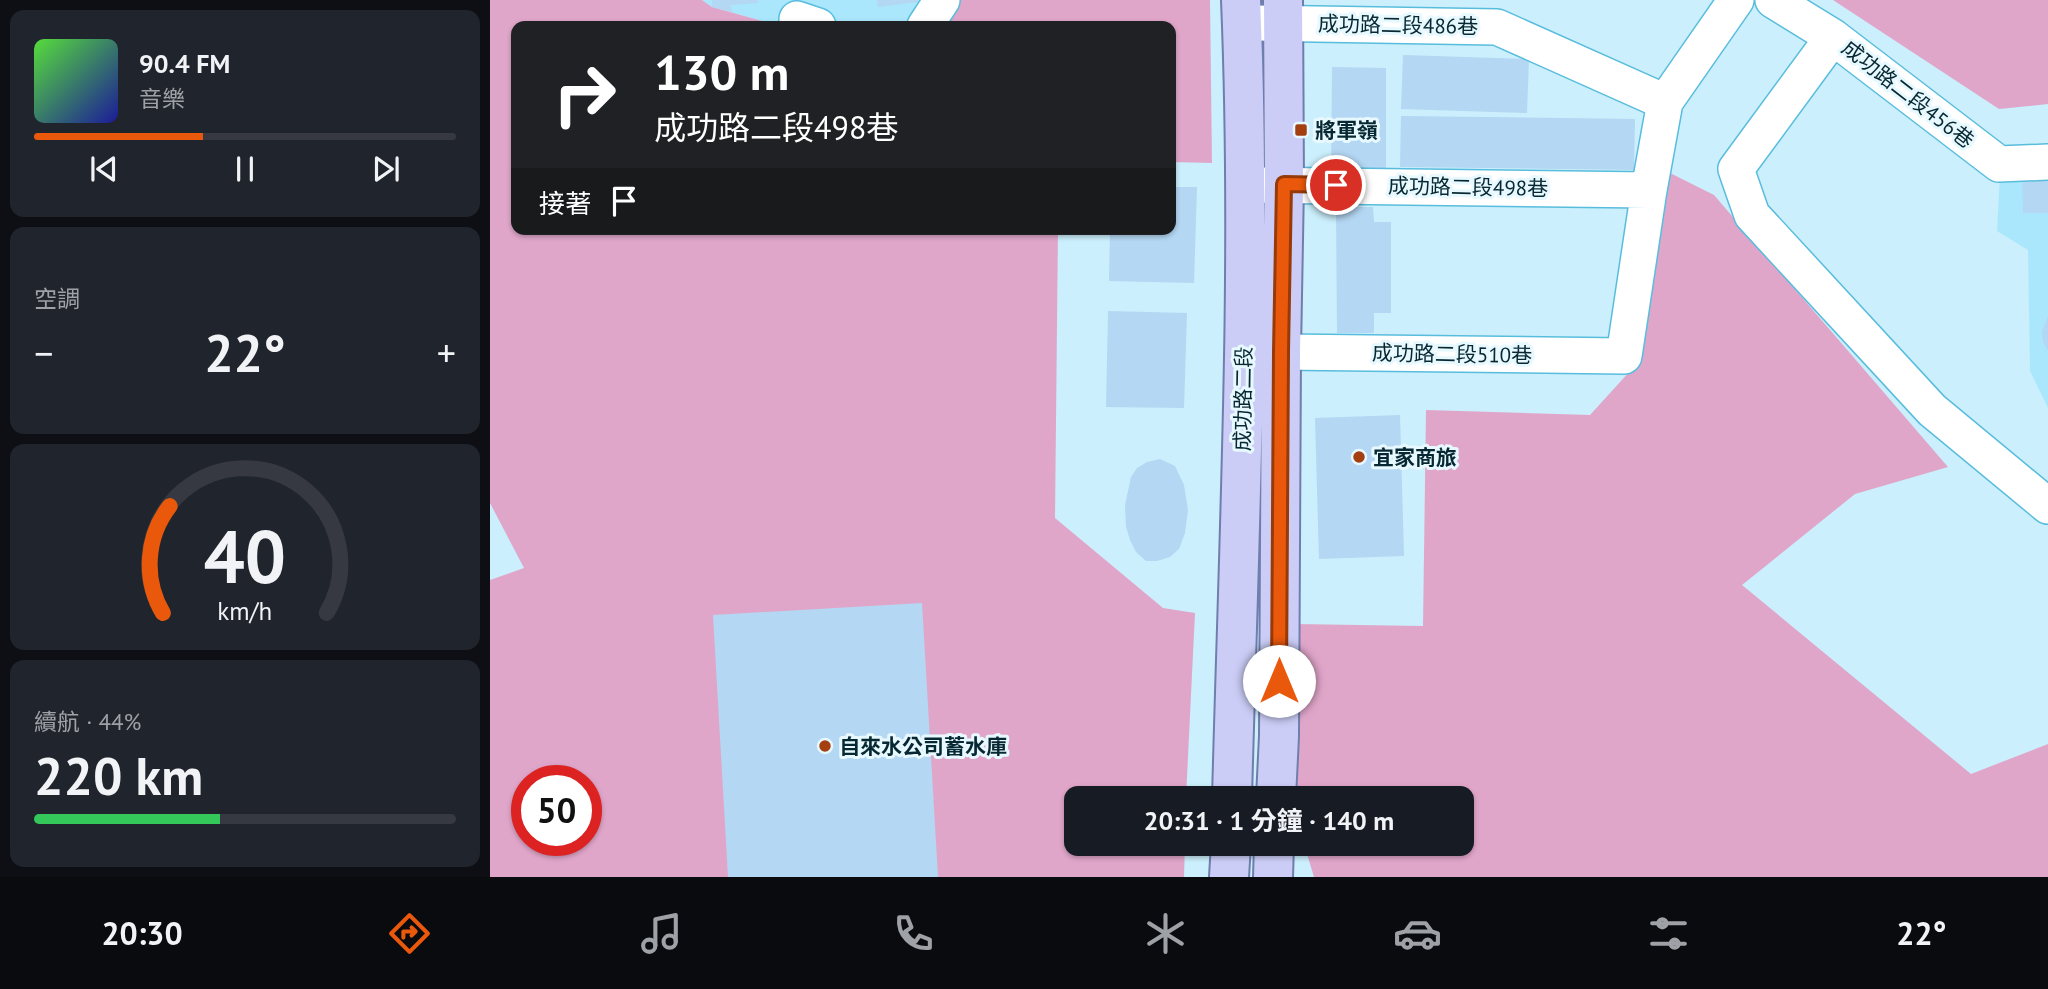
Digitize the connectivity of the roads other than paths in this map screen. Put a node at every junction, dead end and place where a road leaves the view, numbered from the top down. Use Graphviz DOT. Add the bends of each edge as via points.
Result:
graph roads {
  1 [pos="942,0"];
  2 [pos="1736,0"];
  3 [pos="1773,0"];
  4 [pos="1242,11"];
  5 [pos="1283,11"];
  6 [pos="928,21"];
  7 [pos="1833,37"];
  8 [pos="1665,102"];
  9 [pos="2048,162"];
  10 [pos="1284,184"];
  11 [pos="1245,185"];
  12 [pos="1649,190"];
  13 [pos="1281,352"];
  14 [pos="2048,506"];
  15 [pos="1232,786"];
  16 [pos="1277,786"];
  17 [pos="1274,856"];
  18 [pos="1273,877"];
  1 -- 6 [label="street"];
  2 -- 8 [label="street"];
  3 -- 7 [label="street, 成功路二段456巷"];
  4 -- 5 [label="street, 成功路二段486巷"];
  4 -- 11 [label="main road, 成功路二段"];
  5 -- 8 [label="street, 成功路二段486巷" via="1497,27"];
  5 -- 10 [label="main road, 成功路二段"];
  7 -- 9 [label="street, 成功路二段456巷" via="1998,164"];
  7 -- 14 [label="street" via="1736,169 1752,215 1932,410"];
  8 -- 12 [label="street"];
  10 -- 11 [label="street, 成功路二段498巷"];
  10 -- 12 [label="street, 成功路二段498巷"];
  10 -- 13 [label="main road, 成功路二段"];
  11 -- 15 [label="main road, 成功路二段"];
  12 -- 13 [label="street, 成功路二段510巷" via="1624,356"];
  13 -- 16 [label="main road, 成功路二段"];
  17 -- 18 [label="main road"];
}
